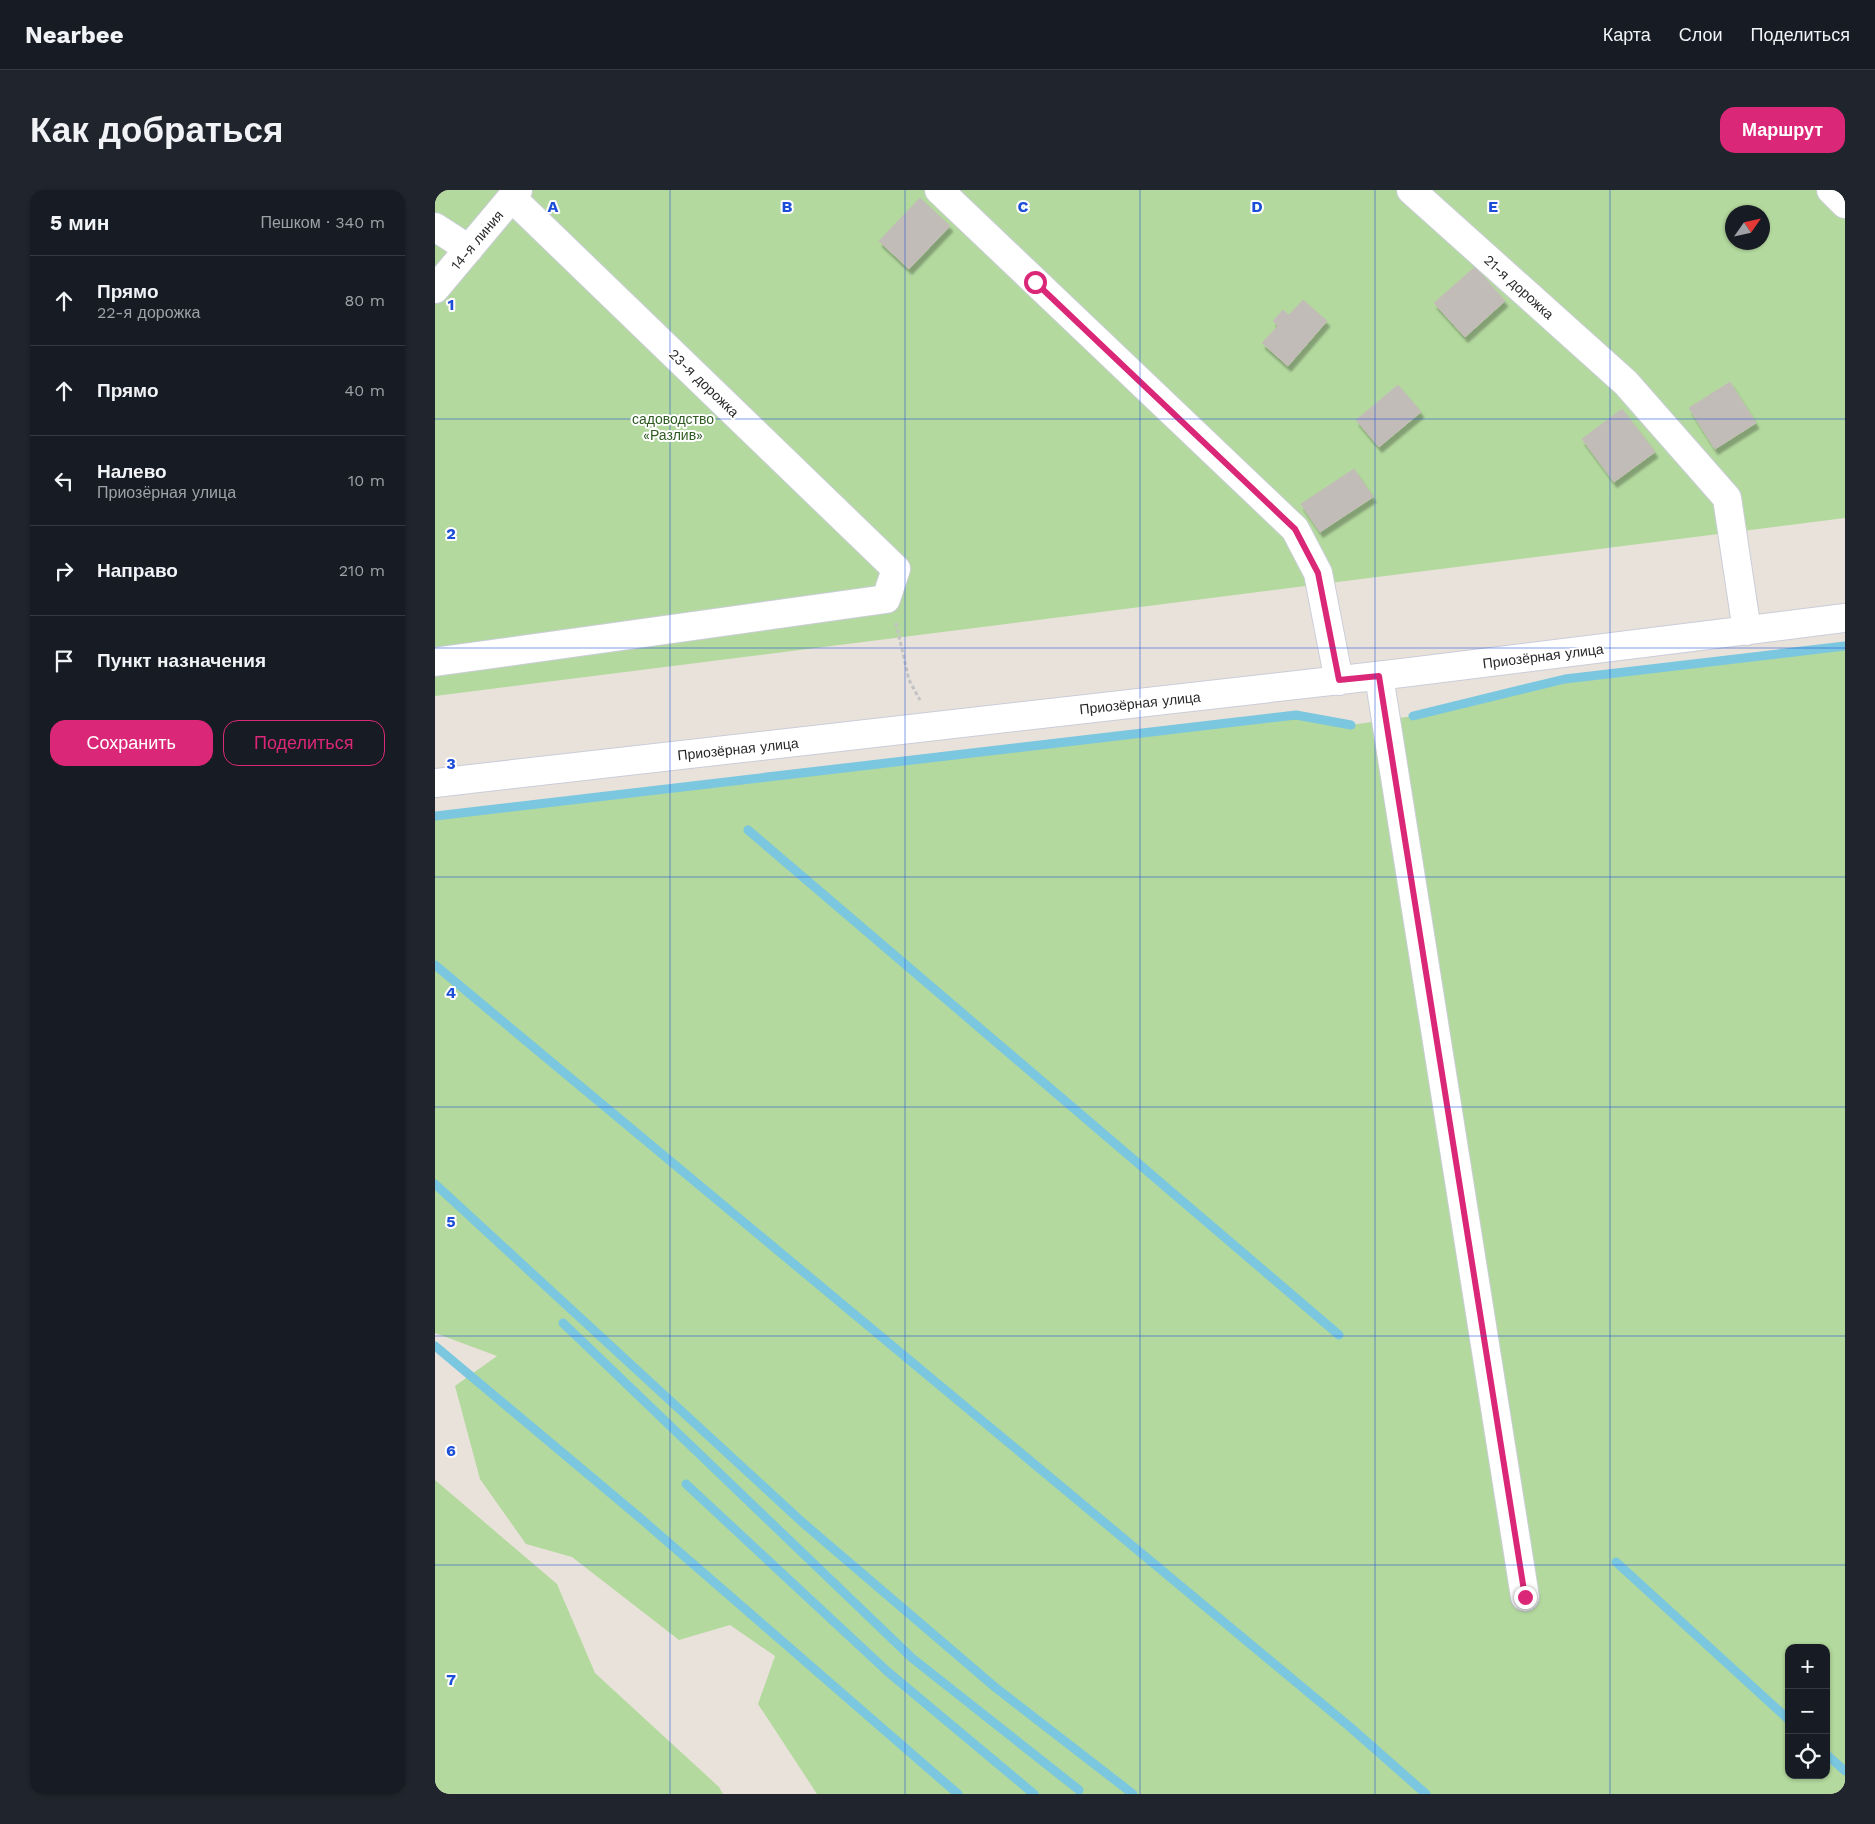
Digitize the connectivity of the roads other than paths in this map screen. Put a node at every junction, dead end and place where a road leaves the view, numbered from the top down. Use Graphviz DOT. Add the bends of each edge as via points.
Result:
graph roads {
  1 [pos="939,190"];
  2 [pos="1411,190"];
  3 [pos="1831,190"];
  4 [pos="515,194"];
  5 [pos="1845,204"];
  6 [pos="435,227"];
  7 [pos="469,249"];
  8 [pos="435,289"];
  9 [pos="1845,618"];
  10 [pos="1747,631"];
  11 [pos="435,662"];
  12 [pos="1379,676"];
  13 [pos="1339,680"];
  14 [pos="435,783"];
  15 [pos="1525,1597"];
  1 -- 13 [label="street" via="1295,529 1318,573"];
  2 -- 10 [label="street, 21-я дорожка" via="1626,383 1727,498"];
  3 -- 5 [label="street"];
  4 -- 7 [label="street, 14-я линия"];
  4 -- 11 [label="street, 23-я дорожка" via="896,569 886,599"];
  6 -- 7 [label="street"];
  7 -- 8 [label="street, 14-я линия"];
  9 -- 10 [label="street, Приозёрная улица"];
  10 -- 12 [label="street, Приозёрная улица"];
  12 -- 13 [label="street, Приозёрная улица"];
  12 -- 15 [label="street"];
  13 -- 14 [label="street, Приозёрная улица"];
}
